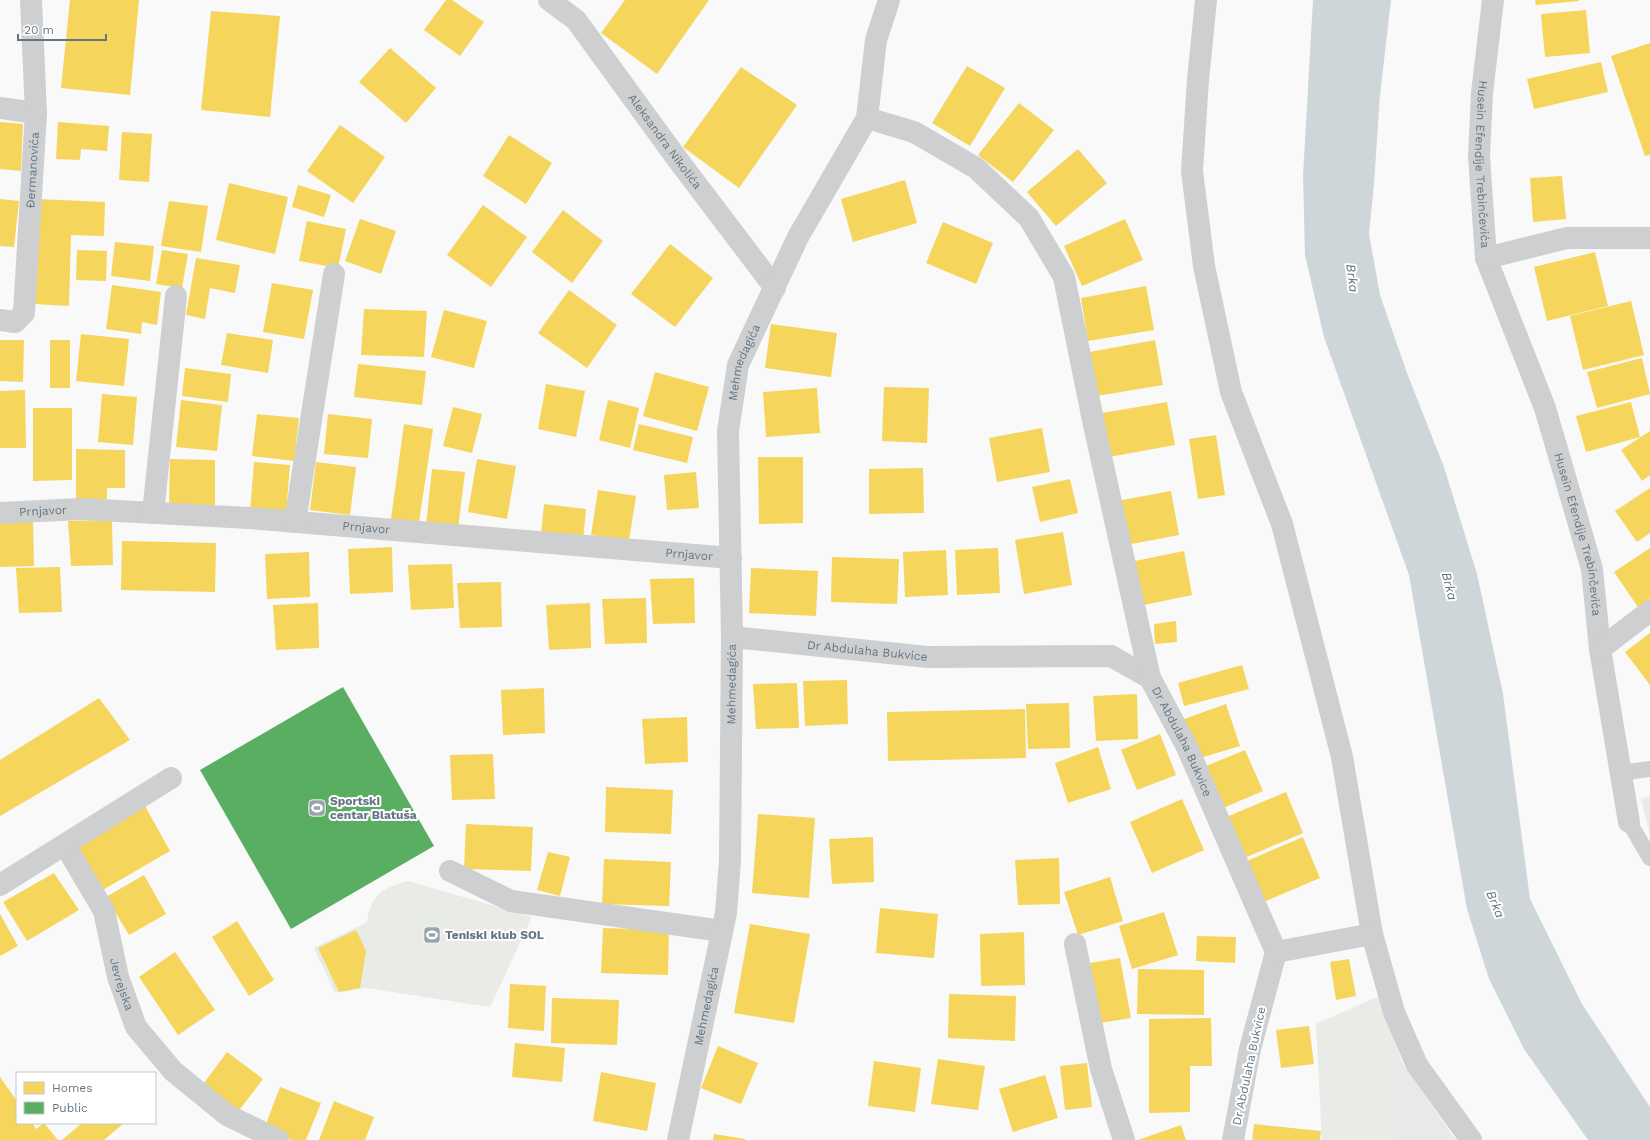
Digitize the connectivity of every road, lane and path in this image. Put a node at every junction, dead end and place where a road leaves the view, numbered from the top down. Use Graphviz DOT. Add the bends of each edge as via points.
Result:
graph roads {
  1 [pos="31,0"];
  2 [pos="549,0"];
  3 [pos="889,0"];
  4 [pos="1206,0"];
  5 [pos="1493,0"];
  6 [pos="0,108"];
  7 [pos="36,113"];
  8 [pos="867,118"];
  9 [pos="1650,238"];
  10 [pos="1486,258"];
  11 [pos="334,274"];
  12 [pos="775,288"];
  13 [pos="176,296"];
  14 [pos="0,320"];
  15 [pos="0,513"];
  16 [pos="153,513"];
  17 [pos="295,522"];
  18 [pos="731,558"];
  19 [pos="1650,611"];
  20 [pos="732,637"];
  21 [pos="1600,649"];
  22 [pos="1150,678"];
  23 [pos="1650,769"];
  24 [pos="1620,773"];
  25 [pos="171,778"];
  26 [pos="1629,822"];
  27 [pos="65,845"];
  28 [pos="1650,858"];
  29 [pos="450,871"];
  30 [pos="0,885"];
  31 [pos="722,931"];
  32 [pos="1372,934"];
  33 [pos="1076,944"];
  34 [pos="1276,952"];
  35 [pos="278,1140"];
  36 [pos="678,1140"];
  37 [pos="1124,1140"];
  38 [pos="1233,1140"];
  39 [pos="1472,1140"];
  1 -- 7 [label="street, Đermanovića"];
  2 -- 12 [label="street, Aleksandra Nikolića" via="576,20"];
  3 -- 8 [label="street" via="876,40"];
  4 -- 32 [label="street" via="1192,171 1204,266 1231,392 1282,524 1342,756"];
  5 -- 10 [label="street, Husein Efendije Trebinčevića" via="1482,93 1479,156"];
  6 -- 7 [label="street"];
  7 -- 14 [label="street, Đermanovića" via="24,313 15,322"];
  8 -- 12 [label="street, Mehmedagića" via="798,237"];
  8 -- 22 [label="street" via="914,132 976,168 1029,218 1064,277"];
  9 -- 10 [label="street, Husein Efendije Trebinčevića" via="1567,238"];
  10 -- 21 [label="street, Husein Efendije Trebinčevića" via="1545,408 1592,569"];
  11 -- 17 [label="street"];
  12 -- 18 [label="street, Mehmedagića" via="738,365 728,432"];
  13 -- 16 [label="street"];
  15 -- 16 [label="street, Prnjavor" via="81,509"];
  16 -- 17 [label="street, Prnjavor"];
  17 -- 18 [label="street, Prnjavor"];
  18 -- 20 [label="street, Mehmedagića"];
  19 -- 21 [label="street"];
  20 -- 22 [label="street, Dr Abdulaha Bukvice" via="928,657 1111,656"];
  20 -- 31 [label="street, Mehmedagića" via="730,860"];
  21 -- 24 [label="street, Husein Efendije Trebinčevića"];
  22 -- 34 [label="street, Dr Abdulaha Bukvice" via="1187,747"];
  23 -- 24 [label="lane"];
  24 -- 26 [label="street, Husein Efendije Trebinčevića"];
  25 -- 27 [label="street"];
  26 -- 28 [label="lane"];
  27 -- 30 [label="street"];
  27 -- 35 [label="street, Jevrejska" via="104,911 118,977 136,1027 172,1070 227,1115"];
  29 -- 31 [label="street" via="511,901"];
  31 -- 36 [label="street, Mehmedagića"];
  32 -- 34 [label="street"];
  32 -- 39 [label="street" via="1394,1012 1417,1065"];
  33 -- 37 [label="street" via="1101,1069"];
  34 -- 38 [label="street, Dr Abdulaha Bukvice" via="1250,1049"];
}
